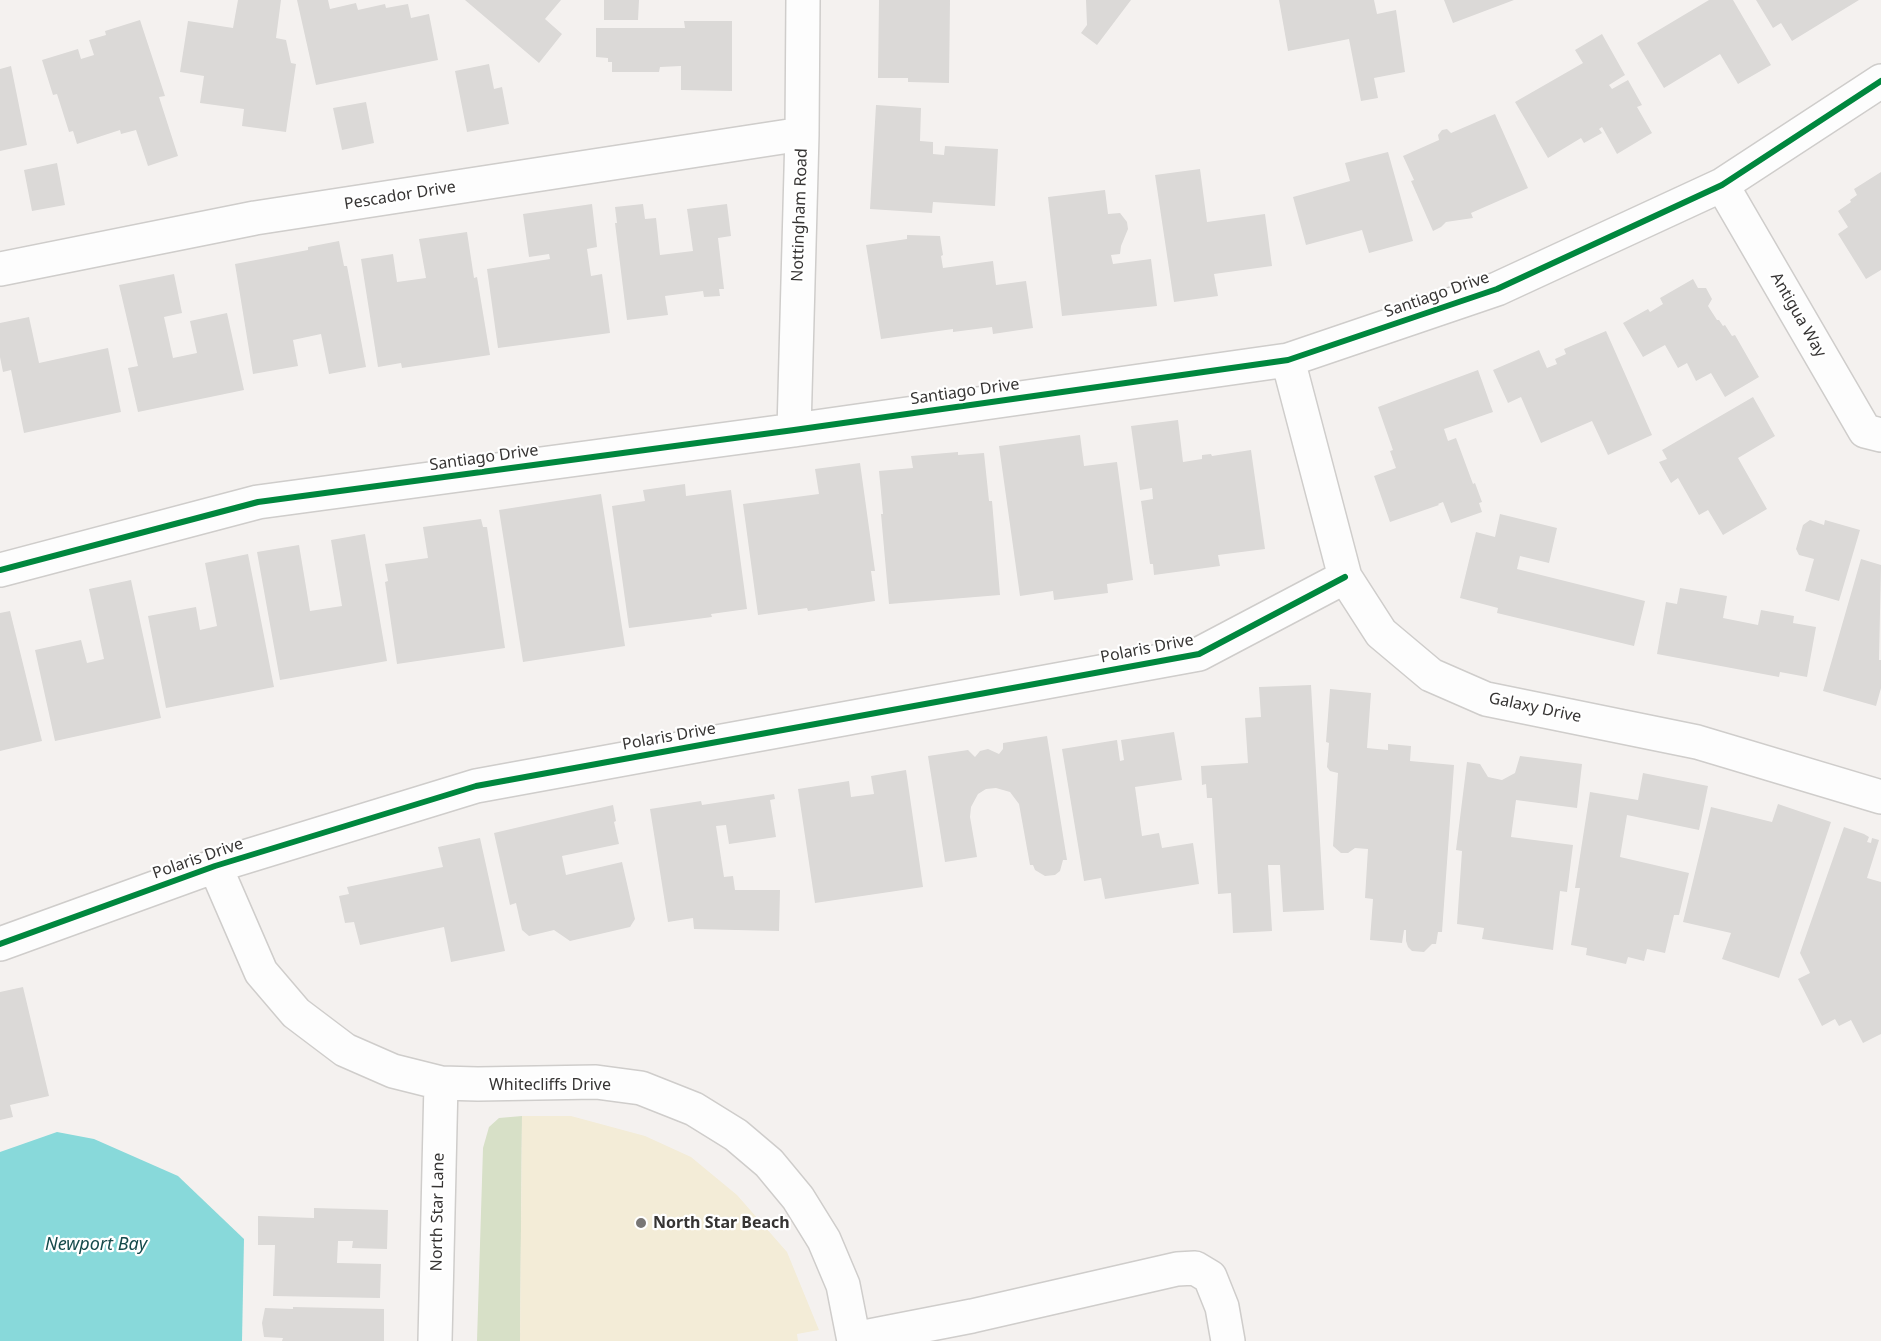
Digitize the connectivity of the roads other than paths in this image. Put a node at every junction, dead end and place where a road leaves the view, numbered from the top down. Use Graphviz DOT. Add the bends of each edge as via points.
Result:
graph roads {
  1 [pos="803,0"];
  2 [pos="1881,81"];
  3 [pos="802,134"];
  4 [pos="1722,185"];
  5 [pos="0,269"];
  6 [pos="1288,360"];
  7 [pos="794,430"];
  8 [pos="1881,435"];
  9 [pos="0,570"];
  10 [pos="1345,577"];
  11 [pos="1881,797"];
  12 [pos="215,866"];
  13 [pos="0,944"];
  14 [pos="441,1083"];
  15 [pos="854,1340"];
  16 [pos="435,1341"];
  17 [pos="1228,1341"];
  1 -- 3 [label="street, Nottingham Road"];
  2 -- 4 [label="street, Santiago Drive"];
  3 -- 5 [label="street, Pescador Drive" via="255,218"];
  3 -- 7 [label="street, Nottingham Road"];
  4 -- 6 [label="street, Santiago Drive" via="1497,289"];
  4 -- 8 [label="street, Antigua Way" via="1865,431"];
  6 -- 7 [label="street, Santiago Drive"];
  6 -- 10 [label="street, Galaxy Drive"];
  7 -- 9 [label="street, Santiago Drive" via="258,501"];
  10 -- 11 [label="street, Galaxy Drive" via="1382,633 1431,675 1486,699 1697,742"];
  10 -- 12 [label="street, Polaris Drive" via="1199,654 476,786"];
  12 -- 13 [label="street, Polaris Drive"];
  12 -- 14 [label="street, Whitecliffs Drive" via="261,972 296,1013 345,1050 393,1071"];
  14 -- 15 [label="street, Whitecliffs Drive" via="596,1082 641,1088 694,1109 736,1135 769,1162 798,1197 824,1240 843,1285"];
  14 -- 16 [label="street, North Star Lane"];
  15 -- 17 [label="street" via="1195,1268 1210,1277 1222,1307"];
}
